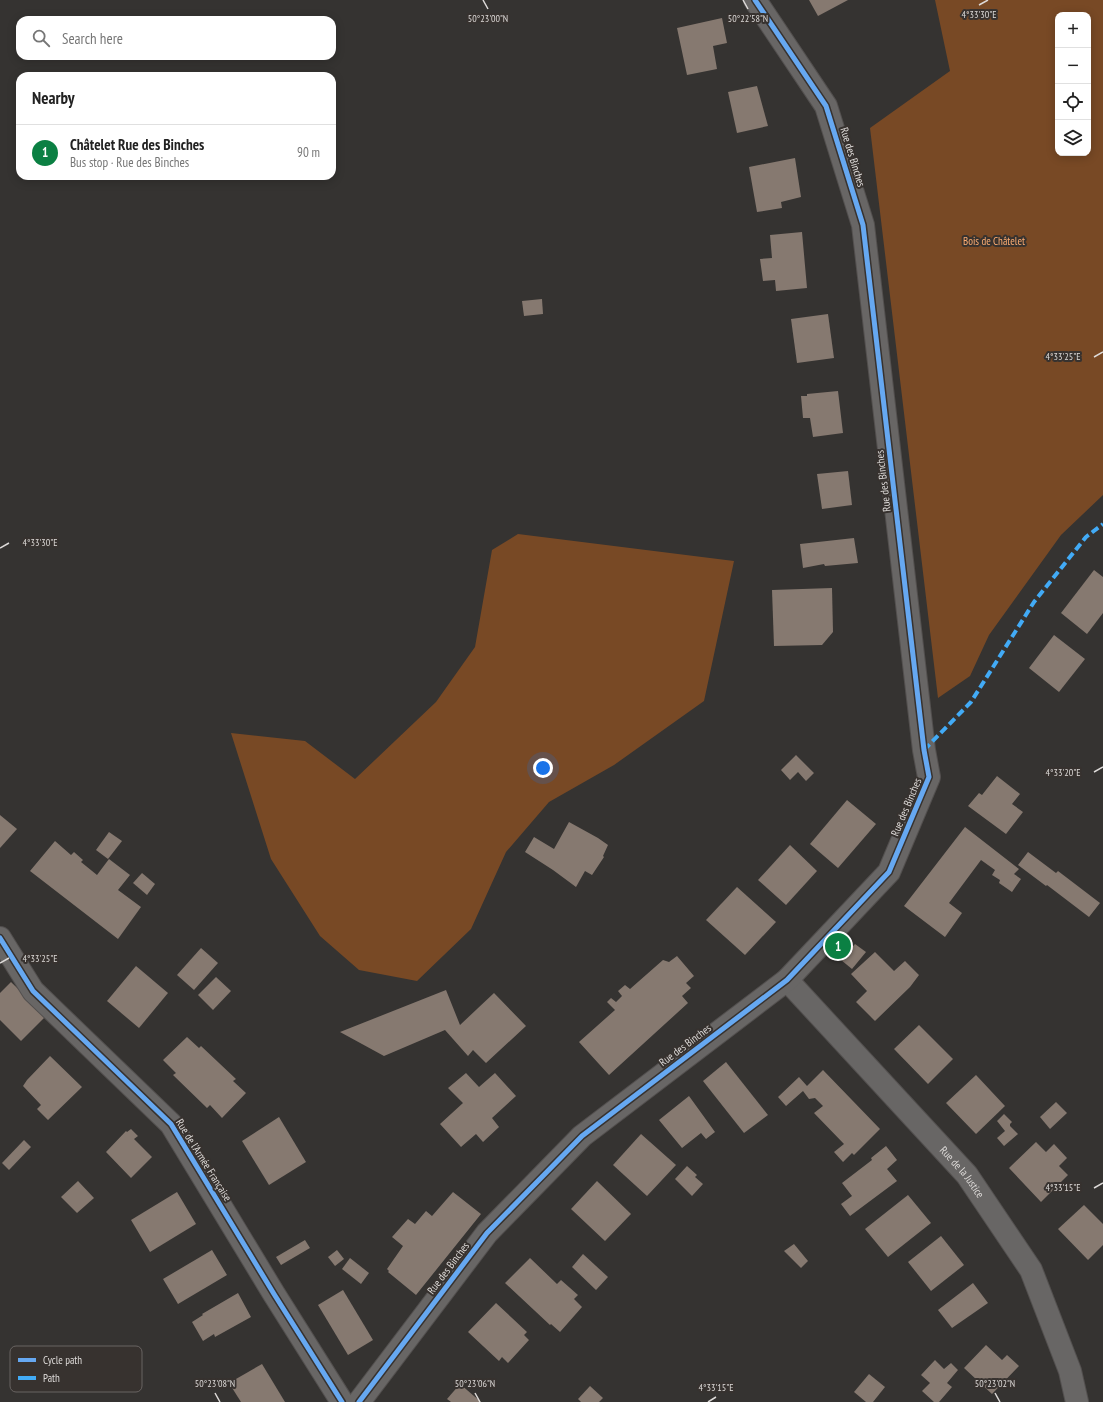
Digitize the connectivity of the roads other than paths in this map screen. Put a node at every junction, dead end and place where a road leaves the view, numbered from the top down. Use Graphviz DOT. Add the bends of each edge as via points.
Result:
graph roads {
  1 [pos="755,0"];
  2 [pos="0,938"];
  3 [pos="787,980"];
  4 [pos="342,1402"];
  5 [pos="359,1402"];
  6 [pos="1077,1402"];
  1 -- 3 [label="street, Rue des Binches" via="826,106 863,225 929,777 889,872"];
  2 -- 4 [label="street, Rue de l'Armée Française" via="33,991 171,1124"];
  3 -- 5 [label="street, Rue des Binches" via="582,1136 487,1234"];
  3 -- 6 [label="street, Rue de la Justice" via="967,1175 1031,1270 1070,1372"];
}
